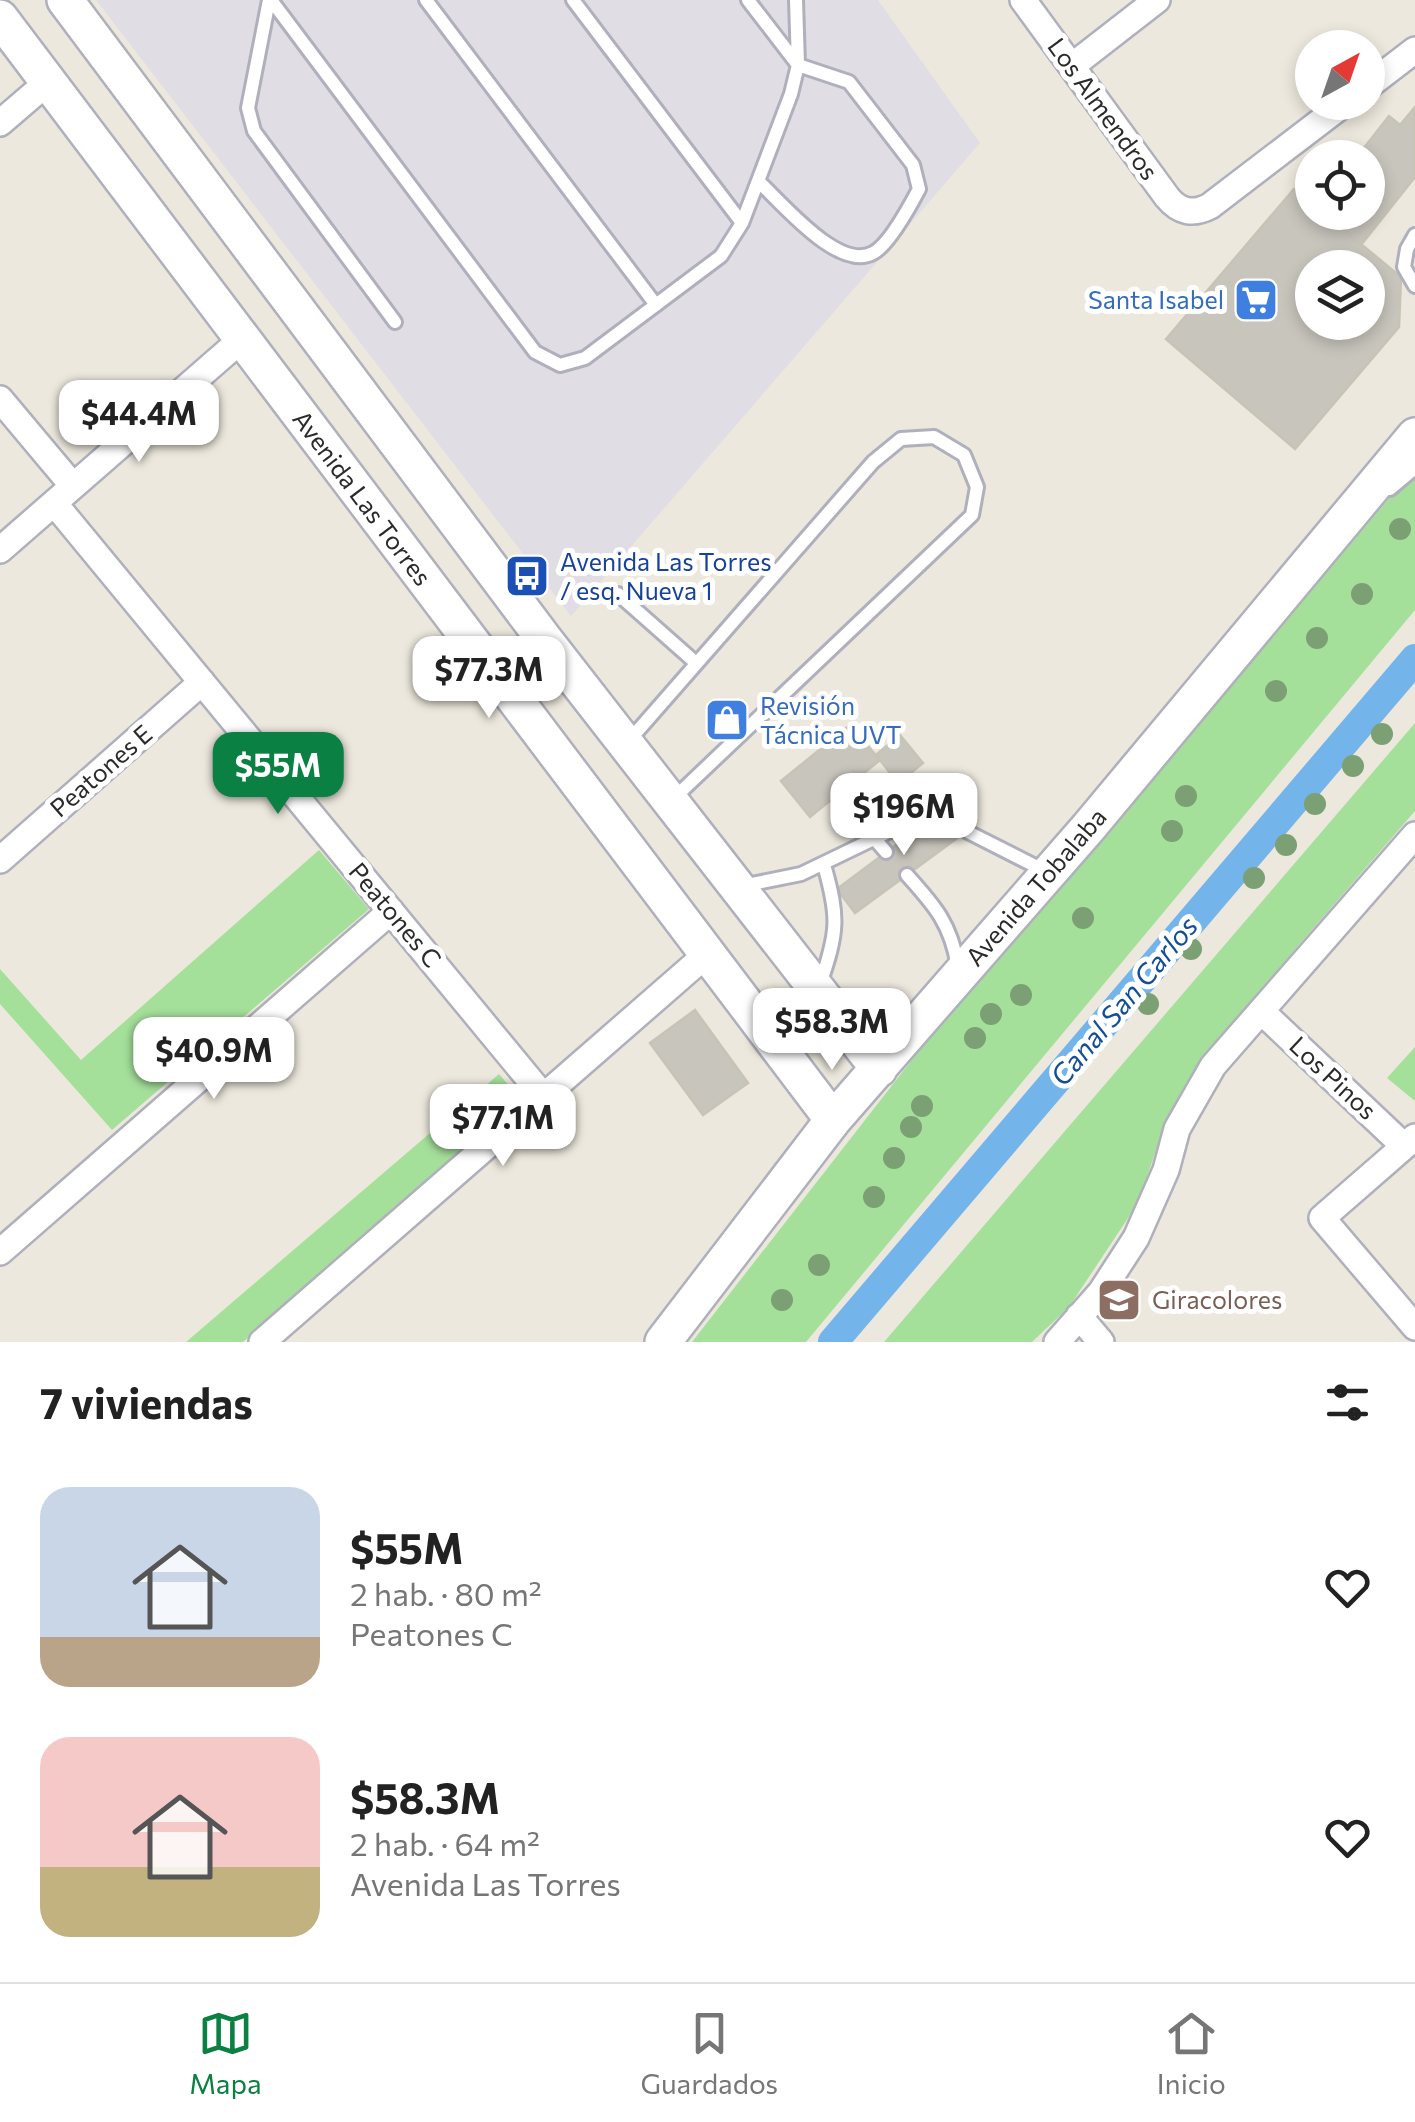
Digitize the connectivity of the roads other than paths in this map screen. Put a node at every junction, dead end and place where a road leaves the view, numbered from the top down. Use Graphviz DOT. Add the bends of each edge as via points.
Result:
graph roads {
  1 [pos="65,0"];
  2 [pos="270,0"];
  3 [pos="426,0"];
  4 [pos="573,0"];
  5 [pos="748,0"];
  6 [pos="796,0"];
  7 [pos="1023,0"];
  8 [pos="1157,0"];
  9 [pos="0,17"];
  10 [pos="1415,50"];
  11 [pos="798,66"];
  12 [pos="1072,66"];
  13 [pos="1385,73"];
  14 [pos="49,81"];
  15 [pos="1322,120"];
  16 [pos="0,124"];
  17 [pos="758,181"];
  18 [pos="742,223"];
  19 [pos="1415,236"];
  20 [pos="1415,286"];
  21 [pos="656,305"];
  22 [pos="395,322"];
  23 [pos="242,339"];
  24 [pos="0,399"];
  25 [pos="1415,436"];
  26 [pos="1415,468"];
  27 [pos="64,494"];
  28 [pos="1336,530"];
  29 [pos="0,550"];
  30 [pos="618,594"];
  31 [pos="544,638"];
  32 [pos="696,663"];
  33 [pos="496,676"];
  34 [pos="202,682"];
  35 [pos="626,744"];
  36 [pos="670,802"];
  37 [pos="929,820"];
  38 [pos="966,831"];
  39 [pos="1415,835"];
  40 [pos="872,837"];
  41 [pos="886,852"];
  42 [pos="0,860"];
  43 [pos="824,864"];
  44 [pos="1049,874"];
  45 [pos="907,875"];
  46 [pos="735,886"];
  47 [pos="391,910"];
  48 [pos="707,954"];
  49 [pos="959,976"];
  50 [pos="818,991"];
  51 [pos="1261,1011"];
  52 [pos="879,1069"];
  53 [pos="544,1096"];
  54 [pos="834,1120"];
  55 [pos="1409,1141"];
  56 [pos="0,1252"];
  57 [pos="1079,1316"];
  58 [pos="1415,1327"];
  59 [pos="262,1342"];
  60 [pos="664,1342"];
  61 [pos="1057,1342"];
  62 [pos="1101,1342"];
  1 -- 31 [label="main road"];
  2 -- 21 [label="lane" via="536,352 560,365 585,358"];
  2 -- 22 [label="lane" via="248,108 254,132"];
  3 -- 21 [label="lane"];
  4 -- 18 [label="lane"];
  5 -- 11 [label="lane"];
  6 -- 11 [label="lane"];
  7 -- 12 [label="street, Los Almendros"];
  8 -- 12 [label="street"];
  9 -- 14 [label="main road, Avenida Las Torres"];
  10 -- 13 [label="street"];
  11 -- 17 [label="lane"];
  11 -- 17 [label="lane" via="849,82 913,165 919,189 875,253 854,258 832,248"];
  12 -- 15 [label="street, Los Almendros" via="1167,197 1188,211 1210,206"];
  14 -- 16 [label="street"];
  14 -- 23 [label="main road, Avenida Las Torres"];
  17 -- 18 [label="lane"];
  18 -- 21 [label="lane" via="722,256"];
  19 -- 20 [label="lane" via="1404,266"];
  23 -- 27 [label="street"];
  23 -- 33 [label="main road, Avenida Las Torres"];
  24 -- 27 [label="street, Peatones C"];
  25 -- 28 [label="main road, Avenida Tobalaba"];
  26 -- 28 [label="lane"];
  27 -- 29 [label="street"];
  27 -- 34 [label="street, Peatones C"];
  28 -- 44 [label="main road, Avenida Tobalaba"];
  30 -- 32 [label="lane"];
  31 -- 33 [label="main road" via="526,664"];
  31 -- 35 [label="main road"];
  32 -- 35 [label="lane"];
  32 -- 36 [label="lane" via="872,462 901,438 934,437 964,455 977,487 972,515"];
  33 -- 48 [label="main road, Avenida Las Torres"];
  34 -- 42 [label="street, Peatones E"];
  34 -- 47 [label="street, Peatones C"];
  35 -- 36 [label="main road"];
  36 -- 46 [label="main road"];
  37 -- 40 [label="lane" via="916,818"];
  38 -- 44 [label="lane"];
  39 -- 51 [label="street"];
  40 -- 41 [label="lane"];
  40 -- 43 [label="lane"];
  43 -- 46 [label="lane" via="770,883"];
  43 -- 50 [label="lane" via="837,909"];
  44 -- 49 [label="main road, Avenida Tobalaba"];
  45 -- 49 [label="lane" via="940,912"];
  46 -- 50 [label="main road"];
  47 -- 53 [label="street, Peatones C"];
  47 -- 56 [label="street"];
  48 -- 53 [label="street"];
  48 -- 54 [label="main road, Avenida Las Torres"];
  49 -- 52 [label="main road, Avenida Tobalaba"];
  50 -- 52 [label="main road"];
  51 -- 55 [label="street, Los Pinos"];
  51 -- 57 [label="street" via="1212,1066 1177,1130 1136,1238"];
  52 -- 54 [label="main road, Avenida Tobalaba"];
  53 -- 59 [label="street"];
  54 -- 60 [label="main road, Avenida Tobalaba"];
  55 -- 58 [label="street" via="1322,1218"];
  57 -- 61 [label="street"];
  57 -- 62 [label="street"];
}
